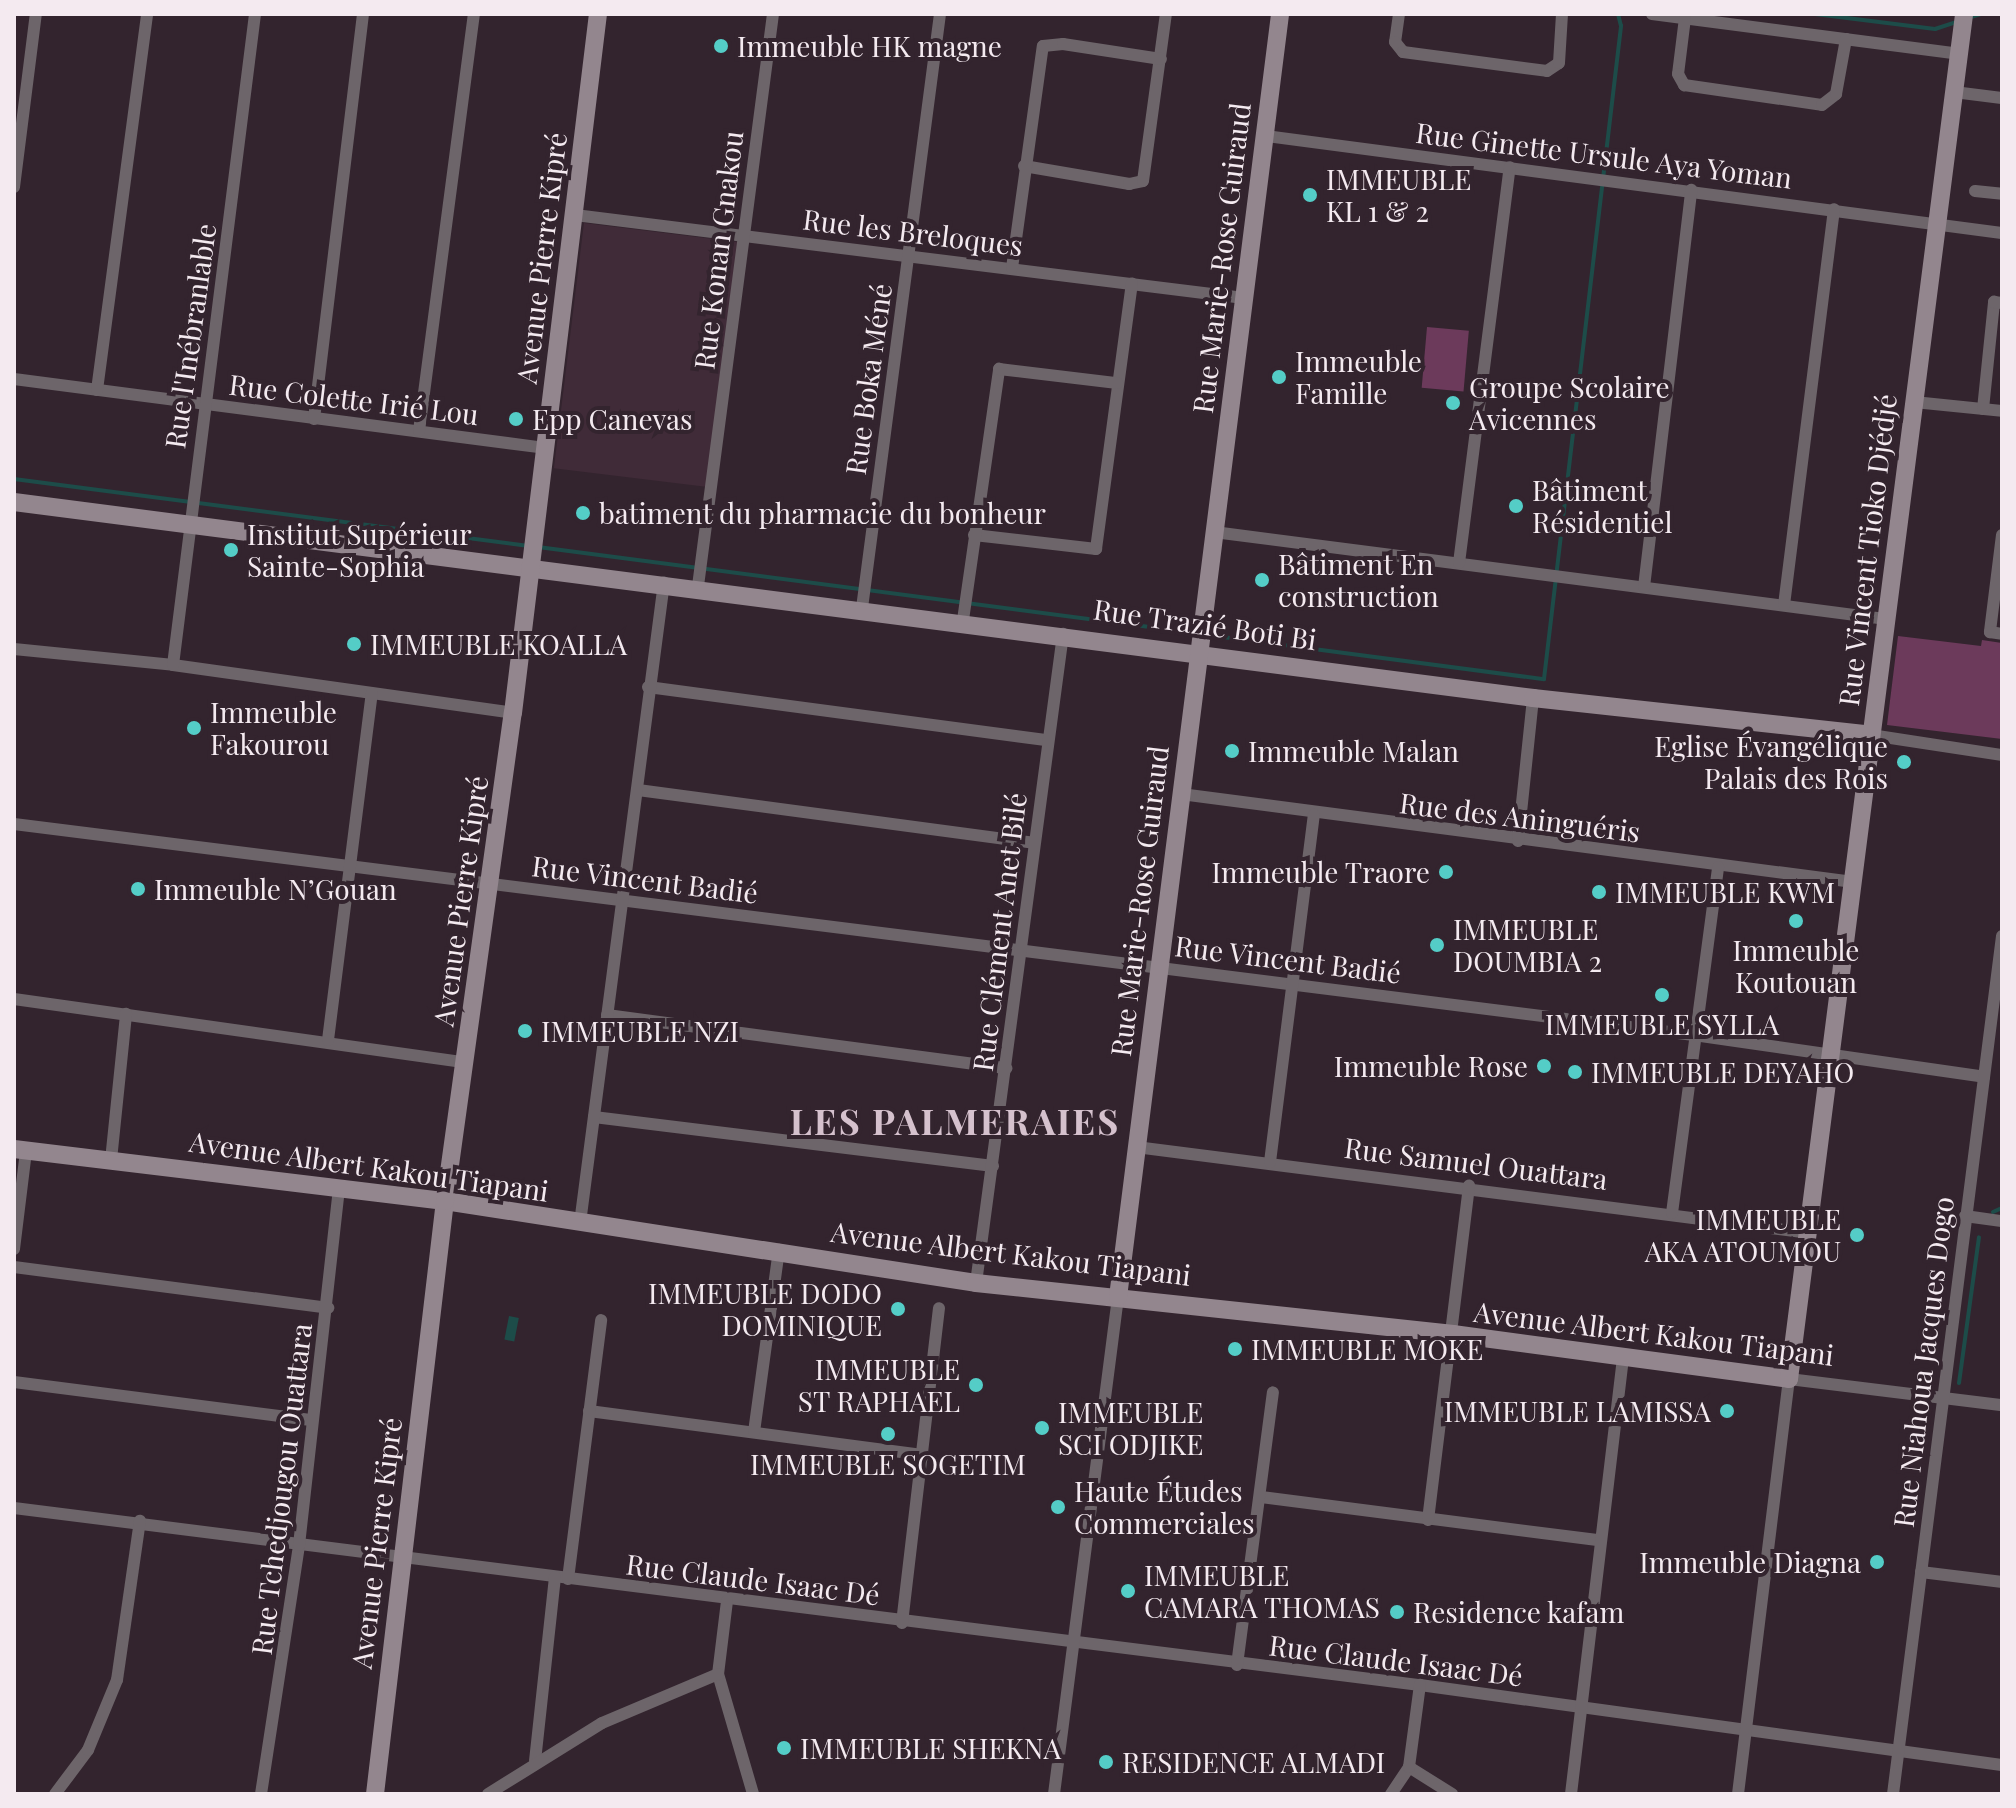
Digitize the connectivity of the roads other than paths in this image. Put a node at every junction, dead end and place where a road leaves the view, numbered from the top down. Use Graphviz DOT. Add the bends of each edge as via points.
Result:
graph roads {
  1 [pos="36,14"];
  2 [pos="147,14"];
  3 [pos="255,14"];
  4 [pos="363,14"];
  5 [pos="474,14"];
  6 [pos="598,14"];
  7 [pos="773,14"];
  8 [pos="940,14"];
  9 [pos="1166,14"];
  10 [pos="1280,14"];
  11 [pos="1399,14"];
  12 [pos="1562,14"];
  13 [pos="1652,14"];
  14 [pos="1964,14"];
  15 [pos="1685,18"];
  16 [pos="1846,39"];
  17 [pos="1958,54"];
  18 [pos="1161,59"];
  19 [pos="1954,92"];
  20 [pos="2002,98"];
  21 [pos="1266,136"];
  22 [pos="1024,166"];
  23 [pos="1510,167"];
  24 [pos="14,187"];
  25 [pos="1691,190"];
  26 [pos="1975,191"];
  27 [pos="2002,194"];
  28 [pos="1834,209"];
  29 [pos="575,215"];
  30 [pos="1936,222"];
  31 [pos="2002,233"];
  32 [pos="745,236"];
  33 [pos="909,257"];
  34 [pos="1012,268"];
  35 [pos="1132,283"];
  36 [pos="1244,298"];
  37 [pos="2002,303"];
  38 [pos="14,379"];
  39 [pos="1117,383"];
  40 [pos="97,390"];
  41 [pos="1919,402"];
  42 [pos="205,405"];
  43 [pos="1983,409"];
  44 [pos="2002,411"];
  45 [pos="314,419"];
  46 [pos="419,431"];
  47 [pos="545,448"];
  48 [pos="14,502"];
  49 [pos="189,524"];
  50 [pos="1214,532"];
  51 [pos="974,535"];
  52 [pos="2002,535"];
  53 [pos="1459,563"];
  54 [pos="531,568"];
  55 [pos="664,582"];
  56 [pos="698,586"];
  57 [pos="1644,587"];
  58 [pos="1784,605"];
  59 [pos="862,608"];
  60 [pos="1886,619"];
  61 [pos="963,620"];
  62 [pos="1063,634"];
  63 [pos="2002,634"];
  64 [pos="14,649"];
  65 [pos="1199,652"];
  66 [pos="173,665"];
  67 [pos="648,687"];
  68 [pos="372,694"];
  69 [pos="1533,698"];
  70 [pos="513,713"];
  71 [pos="1871,735"];
  72 [pos="1047,740"];
  73 [pos="2002,755"];
  74 [pos="638,790"];
  75 [pos="1181,794"];
  76 [pos="1314,815"];
  77 [pos="14,824"];
  78 [pos="1518,841"];
  79 [pos="1033,843"];
  80 [pos="349,867"];
  81 [pos="1718,867"];
  82 [pos="1853,882"];
  83 [pos="491,884"];
  84 [pos="624,901"];
  85 [pos="2002,936"];
  86 [pos="1021,949"];
  87 [pos="1160,967"];
  88 [pos="1292,984"];
  89 [pos="14,999"];
  90 [pos="126,1014"];
  91 [pos="607,1015"];
  92 [pos="1694,1035"];
  93 [pos="328,1040"];
  94 [pos="1831,1054"];
  95 [pos="467,1063"];
  96 [pos="1006,1068"];
  97 [pos="1984,1077"];
  98 [pos="594,1117"];
  99 [pos="1136,1147"];
  100 [pos="20,1150"];
  101 [pos="111,1160"];
  102 [pos="1270,1162"];
  103 [pos="993,1166"];
  104 [pos="1469,1186"];
  105 [pos="339,1188"];
  106 [pos="445,1201"];
  107 [pos="1672,1213"];
  108 [pos="1965,1216"];
  109 [pos="2002,1221"];
  110 [pos="580,1223"];
  111 [pos="1809,1233"];
  112 [pos="14,1249"];
  113 [pos="779,1250"];
  114 [pos="14,1267"];
  115 [pos="976,1283"];
  116 [pos="1118,1297"];
  117 [pos="328,1308"];
  118 [pos="939,1308"];
  119 [pos="601,1320"];
  120 [pos="1453,1334"];
  121 [pos="1623,1357"];
  122 [pos="1789,1379"];
  123 [pos="14,1382"];
  124 [pos="1273,1392"];
  125 [pos="1943,1398"];
  126 [pos="2002,1405"];
  127 [pos="589,1411"];
  128 [pos="311,1420"];
  129 [pos="754,1432"];
  130 [pos="924,1455"];
  131 [pos="1261,1497"];
  132 [pos="14,1508"];
  133 [pos="1428,1520"];
  134 [pos="140,1521"];
  135 [pos="1597,1540"];
  136 [pos="299,1545"];
  137 [pos="403,1559"];
  138 [pos="1921,1572"];
  139 [pos="562,1578"];
  140 [pos="2002,1582"];
  141 [pos="727,1601"];
  142 [pos="902,1623"];
  143 [pos="1073,1644"];
  144 [pos="1237,1665"];
  145 [pos="718,1674"];
  146 [pos="1420,1685"];
  147 [pos="1578,1708"];
  148 [pos="1746,1730"];
  149 [pos="1898,1751"];
  150 [pos="535,1761"];
  151 [pos="2002,1765"];
  152 [pos="1409,1767"];
  153 [pos="55,1794"];
  154 [pos="261,1794"];
  155 [pos="375,1794"];
  156 [pos="488,1794"];
  157 [pos="753,1794"];
  158 [pos="1054,1794"];
  159 [pos="1391,1794"];
  160 [pos="1452,1794"];
  161 [pos="1571,1794"];
  162 [pos="1738,1794"];
  163 [pos="1893,1794"];
  1 -- 24 [label="street"];
  2 -- 40 [label="street"];
  3 -- 42 [label="street, Rue l'Inébranlable"];
  4 -- 45 [label="street"];
  5 -- 46 [label="street"];
  6 -- 29 [label="street, Avenue Pierre Kipré"];
  7 -- 32 [label="street, Rue Konan Gnakou"];
  8 -- 33 [label="street, Rue Boka Méné"];
  9 -- 18 [label="street"];
  10 -- 21 [label="street, Rue Marie-Rose Guiraud"];
  11 -- 12 [label="street" via="1395,42 1403,52 1547,71 1559,63"];
  13 -- 15 [label="street"];
  14 -- 17 [label="street, Rue Vincent Tioko Djédjé"];
  15 -- 16 [label="street"];
  15 -- 16 [label="street" via="1678,74 1684,85 1822,105 1836,94"];
  16 -- 17 [label="street"];
  17 -- 19 [label="street, Rue Vincent Tioko Djédjé"];
  18 -- 22 [label="street" via="1063,44 1043,46"];
  18 -- 22 [label="street" via="1143,181 1129,184"];
  19 -- 20 [label="street"];
  19 -- 30 [label="street, Rue Vincent Tioko Djédjé"];
  21 -- 23 [label="street, Rue Ginette Ursule Aya Yoman"];
  21 -- 36 [label="street, Rue Marie-Rose Guiraud"];
  22 -- 34 [label="street"];
  23 -- 25 [label="street, Rue Ginette Ursule Aya Yoman"];
  23 -- 53 [label="street"];
  25 -- 28 [label="street, Rue Ginette Ursule Aya Yoman"];
  25 -- 57 [label="street"];
  26 -- 27 [label="street"];
  28 -- 30 [label="street, Rue Ginette Ursule Aya Yoman"];
  28 -- 58 [label="street"];
  29 -- 32 [label="street, Rue les Breloques"];
  29 -- 47 [label="street, Avenue Pierre Kipré"];
  30 -- 31 [label="street, Rue Ginette Ursule Aya Yoman"];
  30 -- 41 [label="street, Rue Vincent Tioko Djédjé"];
  32 -- 33 [label="street, Rue les Breloques"];
  32 -- 56 [label="street, Rue Konan Gnakou"];
  33 -- 34 [label="street, Rue les Breloques"];
  33 -- 59 [label="street, Rue Boka Méné"];
  34 -- 35 [label="street, Rue les Breloques"];
  35 -- 36 [label="street, Rue les Breloques"];
  35 -- 39 [label="street"];
  36 -- 50 [label="street, Rue Marie-Rose Guiraud"];
  37 -- 43 [label="street" via="1994,302"];
  38 -- 40 [label="street, Rue Colette Irié Lou"];
  39 -- 51 [label="street" via="999,369"];
  39 -- 51 [label="street" via="1096,549"];
  40 -- 42 [label="street, Rue Colette Irié Lou"];
  41 -- 43 [label="street"];
  41 -- 60 [label="street, Rue Vincent Tioko Djédjé"];
  42 -- 45 [label="street, Rue Colette Irié Lou"];
  42 -- 49 [label="street, Rue l'Inébranlable"];
  43 -- 44 [label="street"];
  45 -- 46 [label="street, Rue Colette Irié Lou"];
  46 -- 47 [label="street, Rue Colette Irié Lou"];
  47 -- 54 [label="street, Avenue Pierre Kipré"];
  48 -- 49 [label="street, Rue Trazié Boti Bi"];
  49 -- 54 [label="street, Rue Trazié Boti Bi"];
  49 -- 66 [label="street, Rue l'Inébranlable"];
  50 -- 53 [label="street"];
  50 -- 65 [label="street, Rue Marie-Rose Guiraud"];
  51 -- 61 [label="street"];
  52 -- 63 [label="street" via="1990,632"];
  53 -- 57 [label="street"];
  54 -- 55 [label="street, Rue Trazié Boti Bi"];
  54 -- 70 [label="street, Avenue Pierre Kipré"];
  55 -- 56 [label="street, Rue Trazié Boti Bi"];
  55 -- 67 [label="street"];
  56 -- 59 [label="street, Rue Trazié Boti Bi"];
  57 -- 58 [label="street"];
  58 -- 60 [label="street"];
  59 -- 61 [label="street, Rue Trazié Boti Bi"];
  60 -- 71 [label="street, Rue Vincent Tioko Djédjé"];
  61 -- 62 [label="street, Rue Trazié Boti Bi"];
  62 -- 65 [label="street, Rue Trazié Boti Bi"];
  62 -- 72 [label="street, Rue Clément Anet Bilé"];
  64 -- 66 [label="street"];
  65 -- 69 [label="street, Rue Trazié Boti Bi"];
  65 -- 75 [label="street, Rue Marie-Rose Guiraud"];
  66 -- 68 [label="street"];
  67 -- 72 [label="street"];
  67 -- 74 [label="street"];
  68 -- 70 [label="street"];
  68 -- 80 [label="street"];
  69 -- 71 [label="street, Rue Trazié Boti Bi"];
  69 -- 78 [label="street"];
  70 -- 83 [label="street, Avenue Pierre Kipré"];
  71 -- 73 [label="street"];
  71 -- 82 [label="street, Rue Vincent Tioko Djédjé"];
  72 -- 79 [label="street, Rue Clément Anet Bilé"];
  74 -- 79 [label="street"];
  74 -- 84 [label="street"];
  75 -- 76 [label="street, Rue des Aninguéris"];
  75 -- 87 [label="street, Rue Marie-Rose Guiraud"];
  76 -- 78 [label="street, Rue des Aninguéris"];
  76 -- 88 [label="street"];
  77 -- 80 [label="street, Rue Vincent Badié"];
  78 -- 81 [label="street, Rue des Aninguéris"];
  79 -- 86 [label="street, Rue Clément Anet Bilé"];
  80 -- 83 [label="street, Rue Vincent Badié"];
  80 -- 93 [label="street"];
  81 -- 82 [label="street, Rue des Aninguéris"];
  81 -- 92 [label="street"];
  82 -- 94 [label="street, Rue Vincent Tioko Djédjé"];
  83 -- 84 [label="street, Rue Vincent Badié"];
  83 -- 95 [label="street, Avenue Pierre Kipré"];
  84 -- 86 [label="street, Rue Vincent Badié"];
  84 -- 91 [label="street"];
  85 -- 97 [label="street, Rue Niahoua Jacques Dogo"];
  86 -- 87 [label="street, Rue Vincent Badié"];
  86 -- 96 [label="street, Rue Clément Anet Bilé"];
  87 -- 88 [label="street, Rue Vincent Badié"];
  87 -- 99 [label="street, Rue Marie-Rose Guiraud"];
  88 -- 92 [label="street, Rue Vincent Badié"];
  88 -- 102 [label="street"];
  89 -- 90 [label="street"];
  90 -- 93 [label="street"];
  90 -- 101 [label="street"];
  91 -- 96 [label="street"];
  91 -- 98 [label="street"];
  92 -- 94 [label="street, Rue Vincent Badié"];
  92 -- 107 [label="street"];
  93 -- 95 [label="street"];
  94 -- 97 [label="street, Rue Vincent Badié"];
  94 -- 111 [label="street, Rue Vincent Tioko Djédjé"];
  95 -- 106 [label="street, Avenue Pierre Kipré"];
  96 -- 103 [label="street, Rue Clément Anet Bilé"];
  97 -- 108 [label="street, Rue Niahoua Jacques Dogo"];
  98 -- 103 [label="street"];
  98 -- 110 [label="street"];
  99 -- 102 [label="street, Rue Samuel Ouattara"];
  99 -- 116 [label="street, Rue Marie-Rose Guiraud"];
  100 -- 101 [label="street, Avenue Albert Kakou Tiapani"];
  100 -- 112 [label="street"];
  101 -- 105 [label="street, Avenue Albert Kakou Tiapani"];
  102 -- 104 [label="street, Rue Samuel Ouattara"];
  103 -- 115 [label="street, Rue Clément Anet Bilé"];
  104 -- 107 [label="street, Rue Samuel Ouattara"];
  104 -- 120 [label="street"];
  105 -- 106 [label="street, Avenue Albert Kakou Tiapani"];
  105 -- 117 [label="street, Rue Tchedjougou Ouattara"];
  106 -- 110 [label="street, Avenue Albert Kakou Tiapani"];
  106 -- 137 [label="street, Avenue Pierre Kipré"];
  107 -- 111 [label="street, Rue Samuel Ouattara"];
  108 -- 109 [label="street"];
  108 -- 125 [label="street, Rue Niahoua Jacques Dogo"];
  110 -- 113 [label="street, Avenue Albert Kakou Tiapani"];
  111 -- 122 [label="street, Rue Vincent Tioko Djédjé"];
  113 -- 115 [label="street, Avenue Albert Kakou Tiapani"];
  113 -- 129 [label="street"];
  114 -- 117 [label="street"];
  115 -- 116 [label="street, Avenue Albert Kakou Tiapani"];
  116 -- 120 [label="street, Avenue Albert Kakou Tiapani"];
  116 -- 143 [label="street, Rue Marie-Rose Guiraud"];
  117 -- 128 [label="street, Rue Tchedjougou Ouattara"];
  118 -- 130 [label="street"];
  119 -- 127 [label="street"];
  120 -- 121 [label="street, Avenue Albert Kakou Tiapani"];
  120 -- 133 [label="street"];
  121 -- 122 [label="street, Avenue Albert Kakou Tiapani"];
  121 -- 135 [label="street"];
  122 -- 125 [label="street, Avenue Albert Kakou Tiapani"];
  122 -- 148 [label="street"];
  123 -- 128 [label="street"];
  124 -- 131 [label="street"];
  125 -- 126 [label="street, Avenue Albert Kakou Tiapani"];
  125 -- 138 [label="street, Rue Niahoua Jacques Dogo"];
  127 -- 129 [label="street"];
  127 -- 139 [label="street"];
  128 -- 136 [label="street, Rue Tchedjougou Ouattara"];
  129 -- 130 [label="street"];
  130 -- 142 [label="street"];
  131 -- 133 [label="street"];
  131 -- 144 [label="street"];
  132 -- 134 [label="street, Rue Claude Isaac Dé"];
  133 -- 135 [label="street"];
  134 -- 136 [label="street, Rue Claude Isaac Dé"];
  134 -- 153 [label="street" via="117,1680 88,1750"];
  135 -- 147 [label="street"];
  136 -- 137 [label="street, Rue Claude Isaac Dé"];
  136 -- 154 [label="street, Rue Tchedjougou Ouattara"];
  137 -- 139 [label="street, Rue Claude Isaac Dé"];
  137 -- 155 [label="street, Avenue Pierre Kipré"];
  138 -- 140 [label="street"];
  138 -- 149 [label="street, Rue Niahoua Jacques Dogo"];
  139 -- 141 [label="street, Rue Claude Isaac Dé"];
  139 -- 150 [label="street"];
  141 -- 142 [label="street, Rue Claude Isaac Dé"];
  141 -- 145 [label="street"];
  142 -- 143 [label="street, Rue Claude Isaac Dé"];
  143 -- 144 [label="street, Rue Claude Isaac Dé"];
  143 -- 158 [label="street, Rue Marie-Rose Guiraud"];
  144 -- 146 [label="street, Rue Claude Isaac Dé"];
  145 -- 150 [label="street" via="602,1723"];
  145 -- 157 [label="street"];
  146 -- 147 [label="street, Rue Claude Isaac Dé"];
  146 -- 152 [label="street"];
  147 -- 148 [label="street, Rue Claude Isaac Dé"];
  147 -- 161 [label="street"];
  148 -- 149 [label="street, Rue Claude Isaac Dé"];
  148 -- 162 [label="street"];
  149 -- 151 [label="street, Rue Claude Isaac Dé"];
  149 -- 163 [label="street, Rue Niahoua Jacques Dogo"];
  150 -- 156 [label="street"];
  152 -- 159 [label="street"];
  152 -- 160 [label="street"];
}
